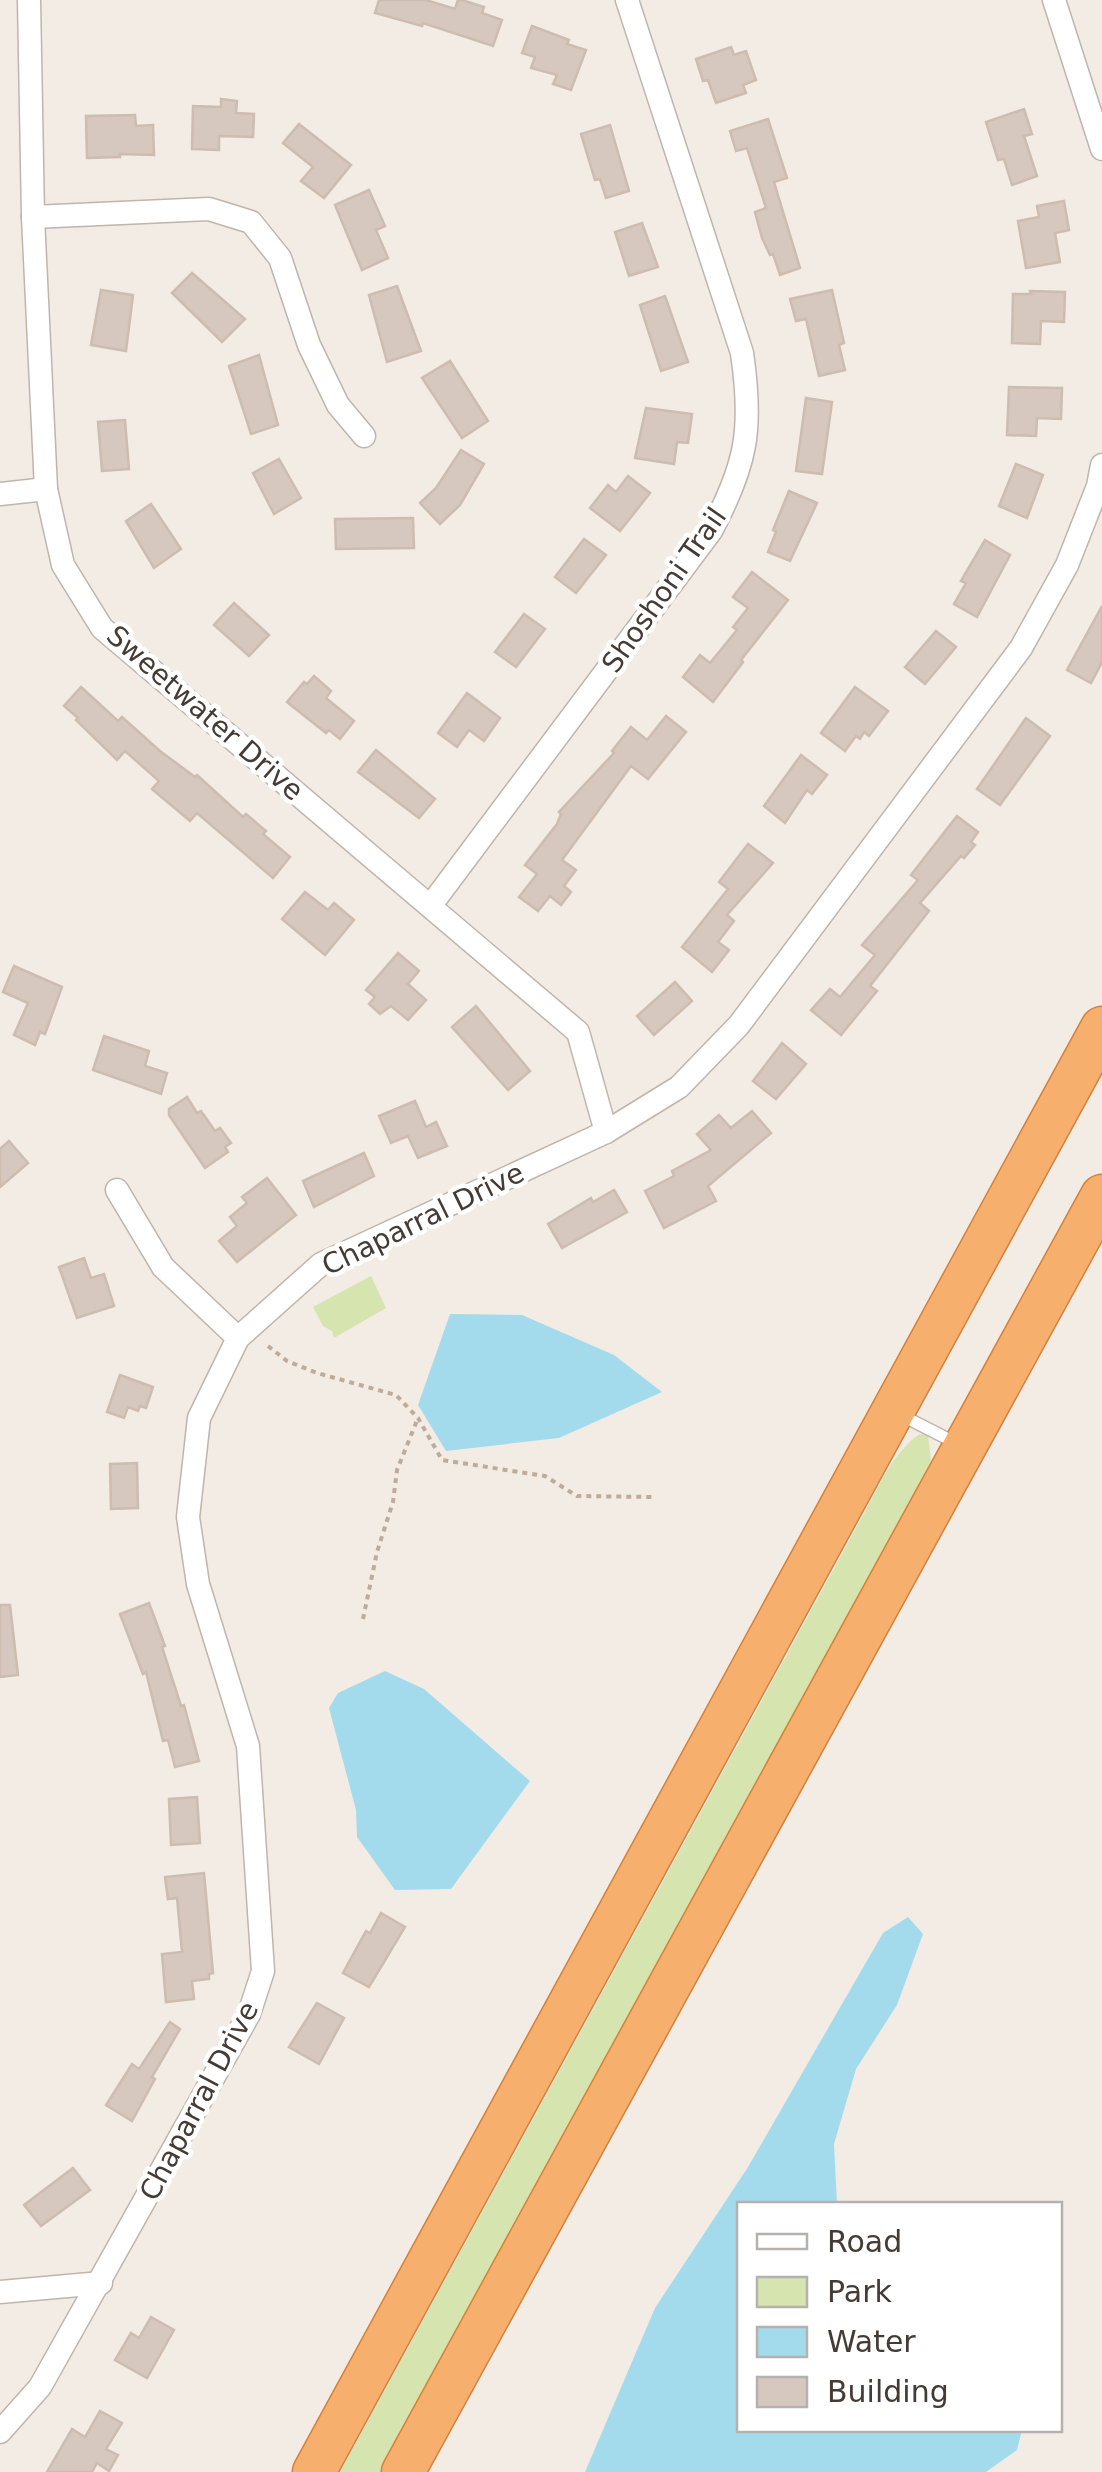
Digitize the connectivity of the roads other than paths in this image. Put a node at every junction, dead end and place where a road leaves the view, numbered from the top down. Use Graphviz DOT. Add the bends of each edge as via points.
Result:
graph roads {
  1 [pos="29,0"];
  2 [pos="627,0"];
  3 [pos="1054,0"];
  4 [pos="1102,149"];
  5 [pos="33,217"];
  6 [pos="364,436"];
  7 [pos="1102,465"];
  8 [pos="46,489"];
  9 [pos="0,494"];
  10 [pos="430,905"];
  11 [pos="1102,1028"];
  12 [pos="606,1132"];
  13 [pos="117,1190"];
  14 [pos="1102,1196"];
  15 [pos="238,1338"];
  16 [pos="892,1410"];
  17 [pos="964,1447"];
  18 [pos="101,2283"];
  19 [pos="0,2292"];
  20 [pos="0,2432"];
  21 [pos="314,2472"];
  22 [pos="403,2472"];
  1 -- 5 [label="street, Sweetwater Drive"];
  2 -- 10 [label="street, Shoshoni Trail" via="742,353 749,401 746,450 711,531"];
  3 -- 4 [label="street"];
  5 -- 6 [label="street" via="209,209 251,222 280,258 309,344 338,405"];
  5 -- 8 [label="street, Sweetwater Drive"];
  7 -- 12 [label="street, Chaparral Drive" via="1067,565 1021,648 739,1025 679,1087"];
  8 -- 9 [label="street"];
  8 -- 10 [label="street, Sweetwater Drive" via="62,565 102,628"];
  10 -- 12 [label="street, Sweetwater Drive" via="578,1032"];
  11 -- 16 [label="highway"];
  12 -- 15 [label="street, Chaparral Drive" via="321,1264"];
  13 -- 15 [label="street" via="163,1267"];
  14 -- 17 [label="highway"];
  15 -- 18 [label="street, Chaparral Drive" via="199,1418 188,1518 198,1584 248,1746 263,1970 249,2014"];
  16 -- 17 [label="lane"];
  16 -- 21 [label="highway"];
  17 -- 22 [label="highway"];
  18 -- 19 [label="street"];
  18 -- 20 [label="street, Chaparral Drive" via="40,2387"];
}
